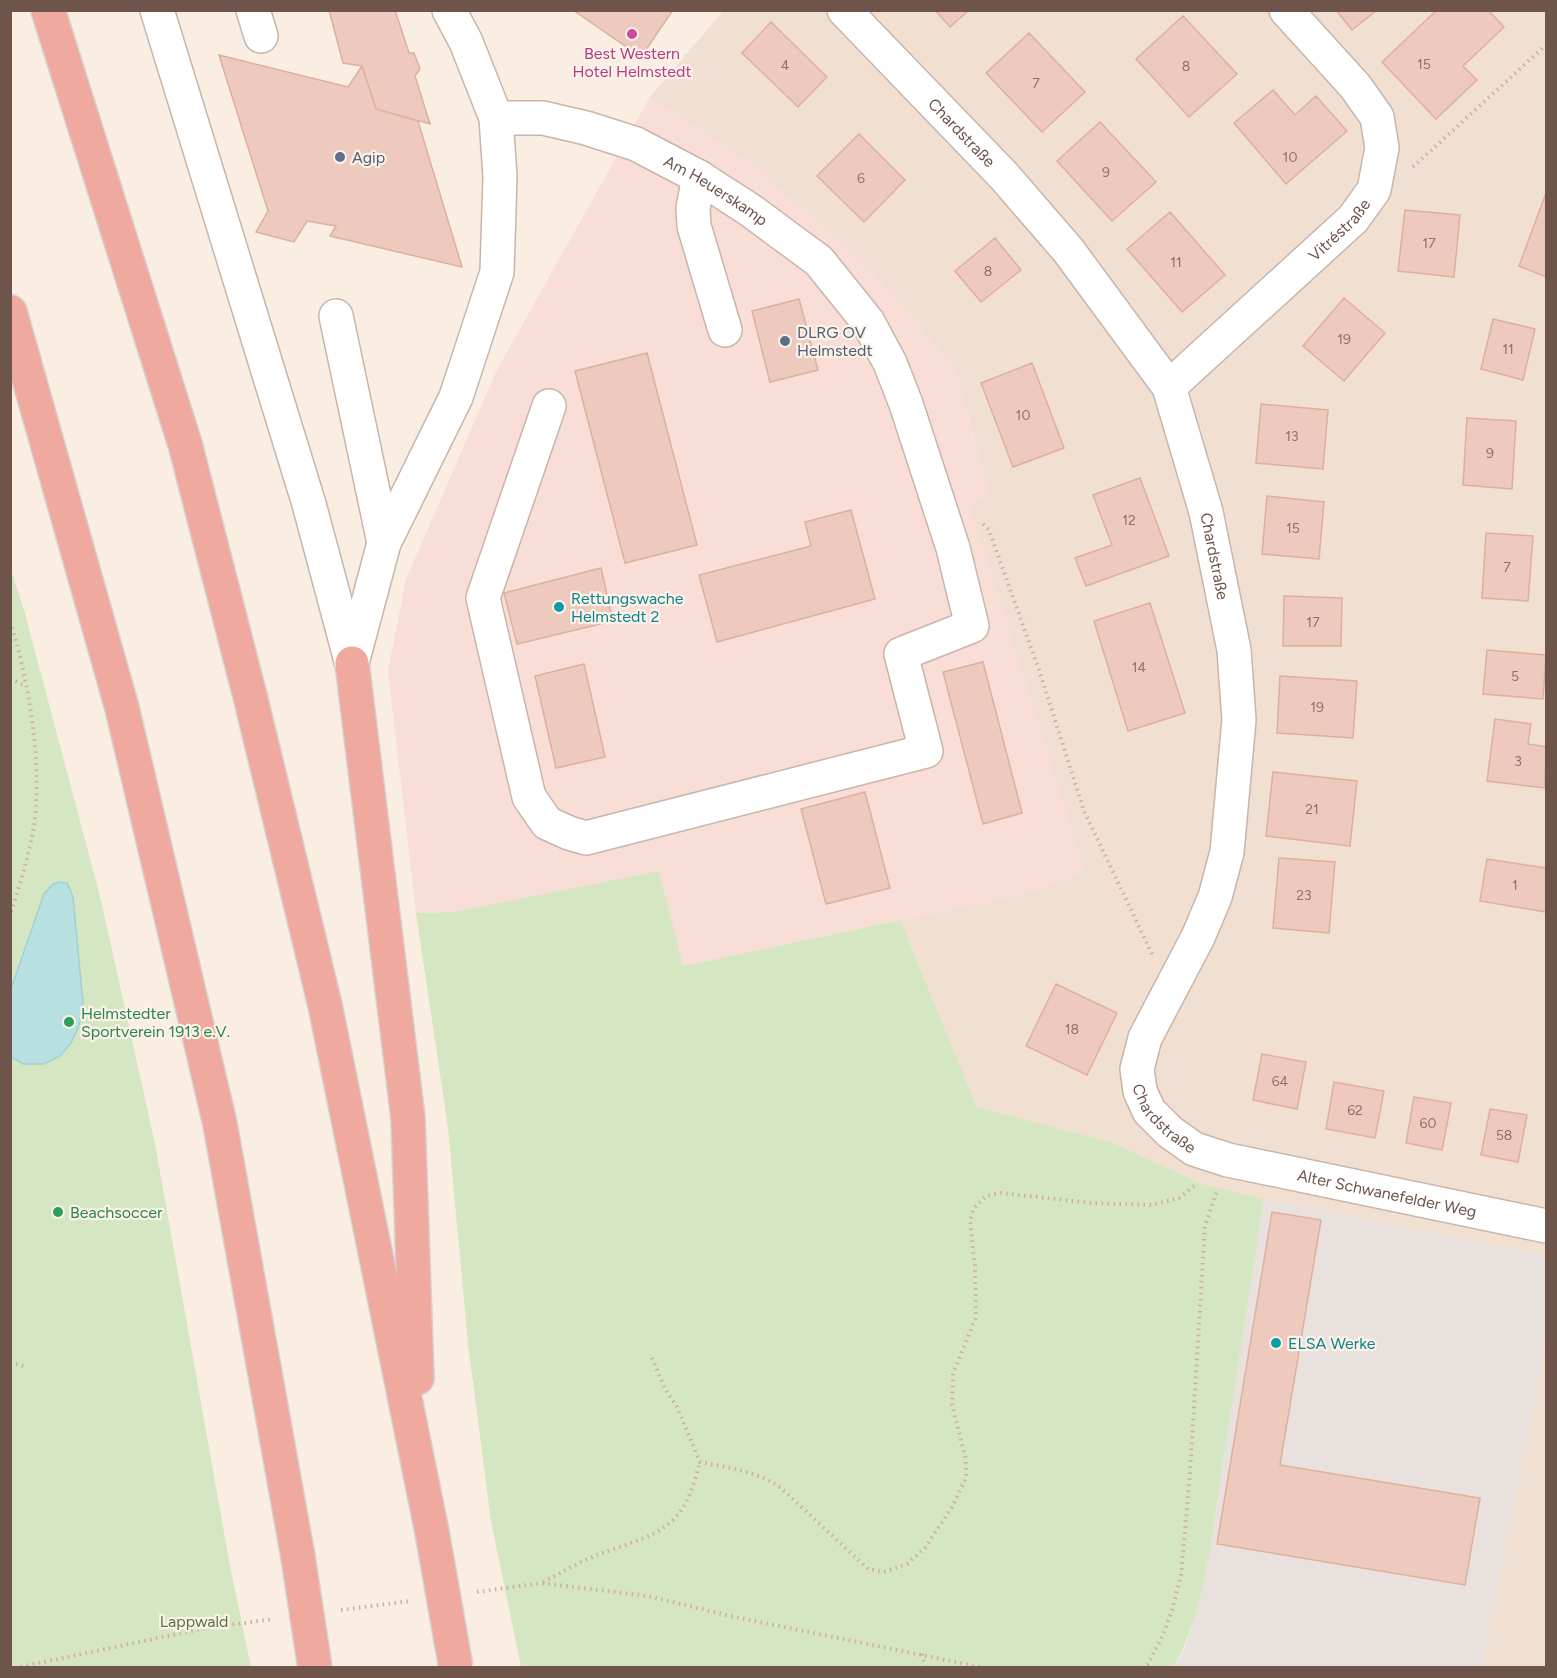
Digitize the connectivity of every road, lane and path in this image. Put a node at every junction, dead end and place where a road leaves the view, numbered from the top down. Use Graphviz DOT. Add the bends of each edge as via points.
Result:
graph roads {
  1 [pos="48,10"];
  2 [pos="157,10"];
  3 [pos="449,10"];
  4 [pos="844,10"];
  5 [pos="1286,10"];
  6 [pos="1546,45"];
  7 [pos="496,118"];
  8 [pos="699,177"];
  9 [pos="1374,190"];
  10 [pos="10,312"];
  11 [pos="336,316"];
  12 [pos="725,330"];
  13 [pos="1169,387"];
  14 [pos="549,406"];
  15 [pos="384,543"];
  16 [pos="10,622"];
  17 [pos="351,663"];
  18 [pos="1039,670"];
  19 [pos="10,679"];
  20 [pos="26,686"];
  21 [pos="10,915"];
  22 [pos="1169,990"];
  23 [pos="1228,1160"];
  24 [pos="1546,1225"];
  25 [pos="652,1358"];
  26 [pos="10,1363"];
  27 [pos="24,1366"];
  28 [pos="700,1462"];
  29 [pos="420,1476"];
  30 [pos="541,1583"];
  31 [pos="470,1593"];
  32 [pos="413,1600"];
  33 [pos="333,1611"];
  34 [pos="275,1618"];
  35 [pos="922,1654"];
  36 [pos="15,1668"];
  37 [pos="315,1668"];
  38 [pos="456,1668"];
  39 [pos="925,1668"];
  40 [pos="985,1668"];
  41 [pos="1142,1668"];
  1 -- 29 [label="highway" via="184,444 250,700 325,1005"];
  2 -- 17 [label="street" via="309,504"];
  3 -- 7 [label="street"];
  4 -- 13 [label="street, Chardstraße" via="1004,176 1068,250"];
  5 -- 9 [label="street, Vitréstraße" via="1355,86 1377,117 1382,148"];
  6 -- 9 [label="path" via="1406,174"];
  7 -- 8 [label="street, Am Heuerskamp" via="543,118 586,128 636,144"];
  7 -- 15 [label="street" via="500,177 497,272 456,397"];
  8 -- 12 [label="street" via="694,226"];
  8 -- 14 [label="street, Am Heuerskamp" via="819,261 868,322 890,363 925,458 972,626 901,654 926,751 586,838 547,823 529,797 483,598"];
  9 -- 13 [label="street, Vitréstraße" via="1353,219"];
  10 -- 37 [label="highway, bridge" via="122,708 220,1124"];
  11 -- 15 [label="street"];
  13 -- 22 [label="street, Chardstraße" via="1206,512 1234,651 1239,720 1227,852 1215,897"];
  15 -- 17 [label="street"];
  16 -- 20 [label="path"];
  17 -- 29 [label="highway" via="408,1118"];
  18 -- 22 [label="path" via="1084,811"];
  19 -- 20 [label="path"];
  20 -- 21 [label="path" via="34,736 33,829"];
  22 -- 23 [label="street, Chardstraße" via="1145,1038 1137,1069 1140,1091 1149,1111 1170,1132 1194,1149"];
  23 -- 24 [label="street, Alter Schwanefelder Weg"];
  23 -- 28 [label="path" via="1179,1198 1151,1205 1001,1193 986,1196 974,1208 970,1221 976,1317 953,1374 952,1405 966,1460 966,1478 943,1522 925,1548 907,1564 884,1572 868,1569 766,1478"];
  23 -- 41 [label="path" via="1205,1225 1181,1575 1163,1635"];
  25 -- 28 [label="path"];
  26 -- 27 [label="path"];
  28 -- 30 [label="path" via="687,1502 674,1520"];
  29 -- 38 [label="highway, bridge"];
  30 -- 31 [label="path"];
  30 -- 35 [label="path" via="648,1596"];
  32 -- 33 [label="path"];
  34 -- 36 [label="path" via="206,1628"];
  35 -- 39 [label="path"];
  35 -- 40 [label="path"];
}
